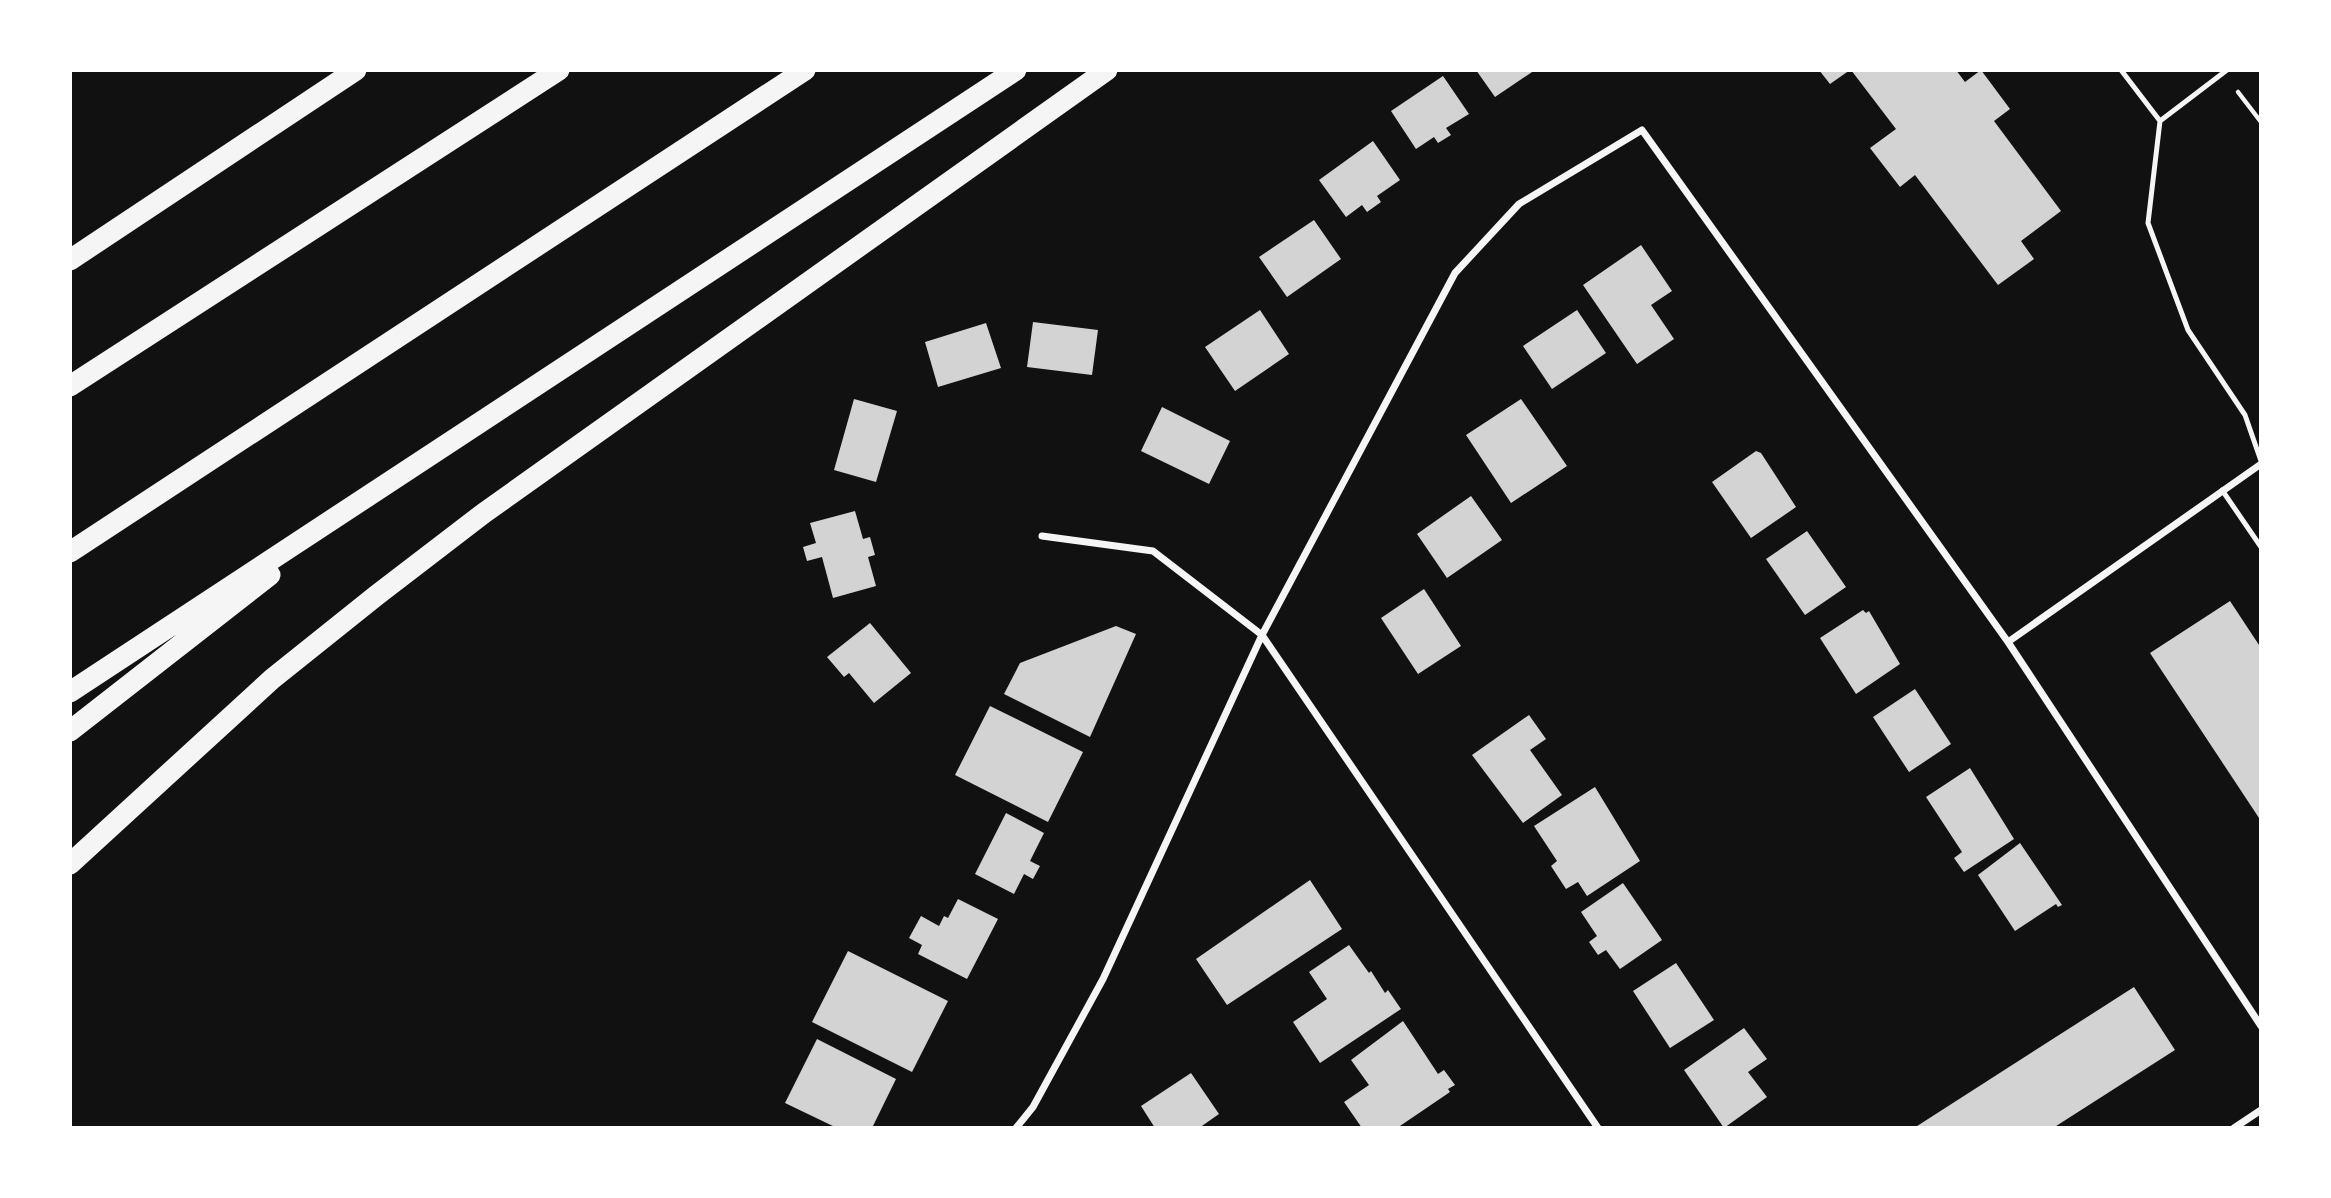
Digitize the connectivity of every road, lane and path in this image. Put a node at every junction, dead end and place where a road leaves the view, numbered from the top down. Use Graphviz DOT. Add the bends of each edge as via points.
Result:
graph roads {
  1 [pos="356,70"];
  2 [pos="559,70"];
  3 [pos="805,70"];
  4 [pos="1016,70"];
  5 [pos="1107,70"];
  6 [pos="2121,70"];
  7 [pos="2225,72"];
  8 [pos="2160,121"];
  9 [pos="2261,122"];
  10 [pos="70,260"];
  11 [pos="70,386"];
  12 [pos="2261,463"];
  13 [pos="393,480"];
  14 [pos="2222,490"];
  15 [pos="1042,536"];
  16 [pos="2261,547"];
  17 [pos="70,552"];
  18 [pos="1262,635"];
  19 [pos="2008,642"];
  20 [pos="70,692"];
  21 [pos="70,731"];
  22 [pos="70,864"];
  23 [pos="2261,1026"];
  24 [pos="2261,1110"];
  25 [pos="1016,1128"];
  26 [pos="1598,1128"];
  27 [pos="2234,1128"];
  1 -- 10 [label="highway"];
  2 -- 11 [label="highway"];
  3 -- 17 [label="highway"];
  4 -- 13 [label="highway"];
  5 -- 22 [label="highway" via="484,513 272,679"];
  6 -- 8 [label="lane"];
  7 -- 8 [label="lane"];
  7 -- 9 [label="path"];
  8 -- 12 [label="lane" via="2148,223 2188,330 2245,415"];
  12 -- 14 [label="street"];
  13 -- 20 [label="highway"];
  13 -- 21 [label="highway"];
  14 -- 16 [label="lane"];
  14 -- 19 [label="street"];
  15 -- 18 [label="street" via="1153,551"];
  18 -- 19 [label="street" via="1455,273 1520,204 1642,131"];
  18 -- 25 [label="street" via="1103,979 1033,1107"];
  18 -- 26 [label="street"];
  19 -- 23 [label="street"];
  24 -- 27 [label="street"];
}
